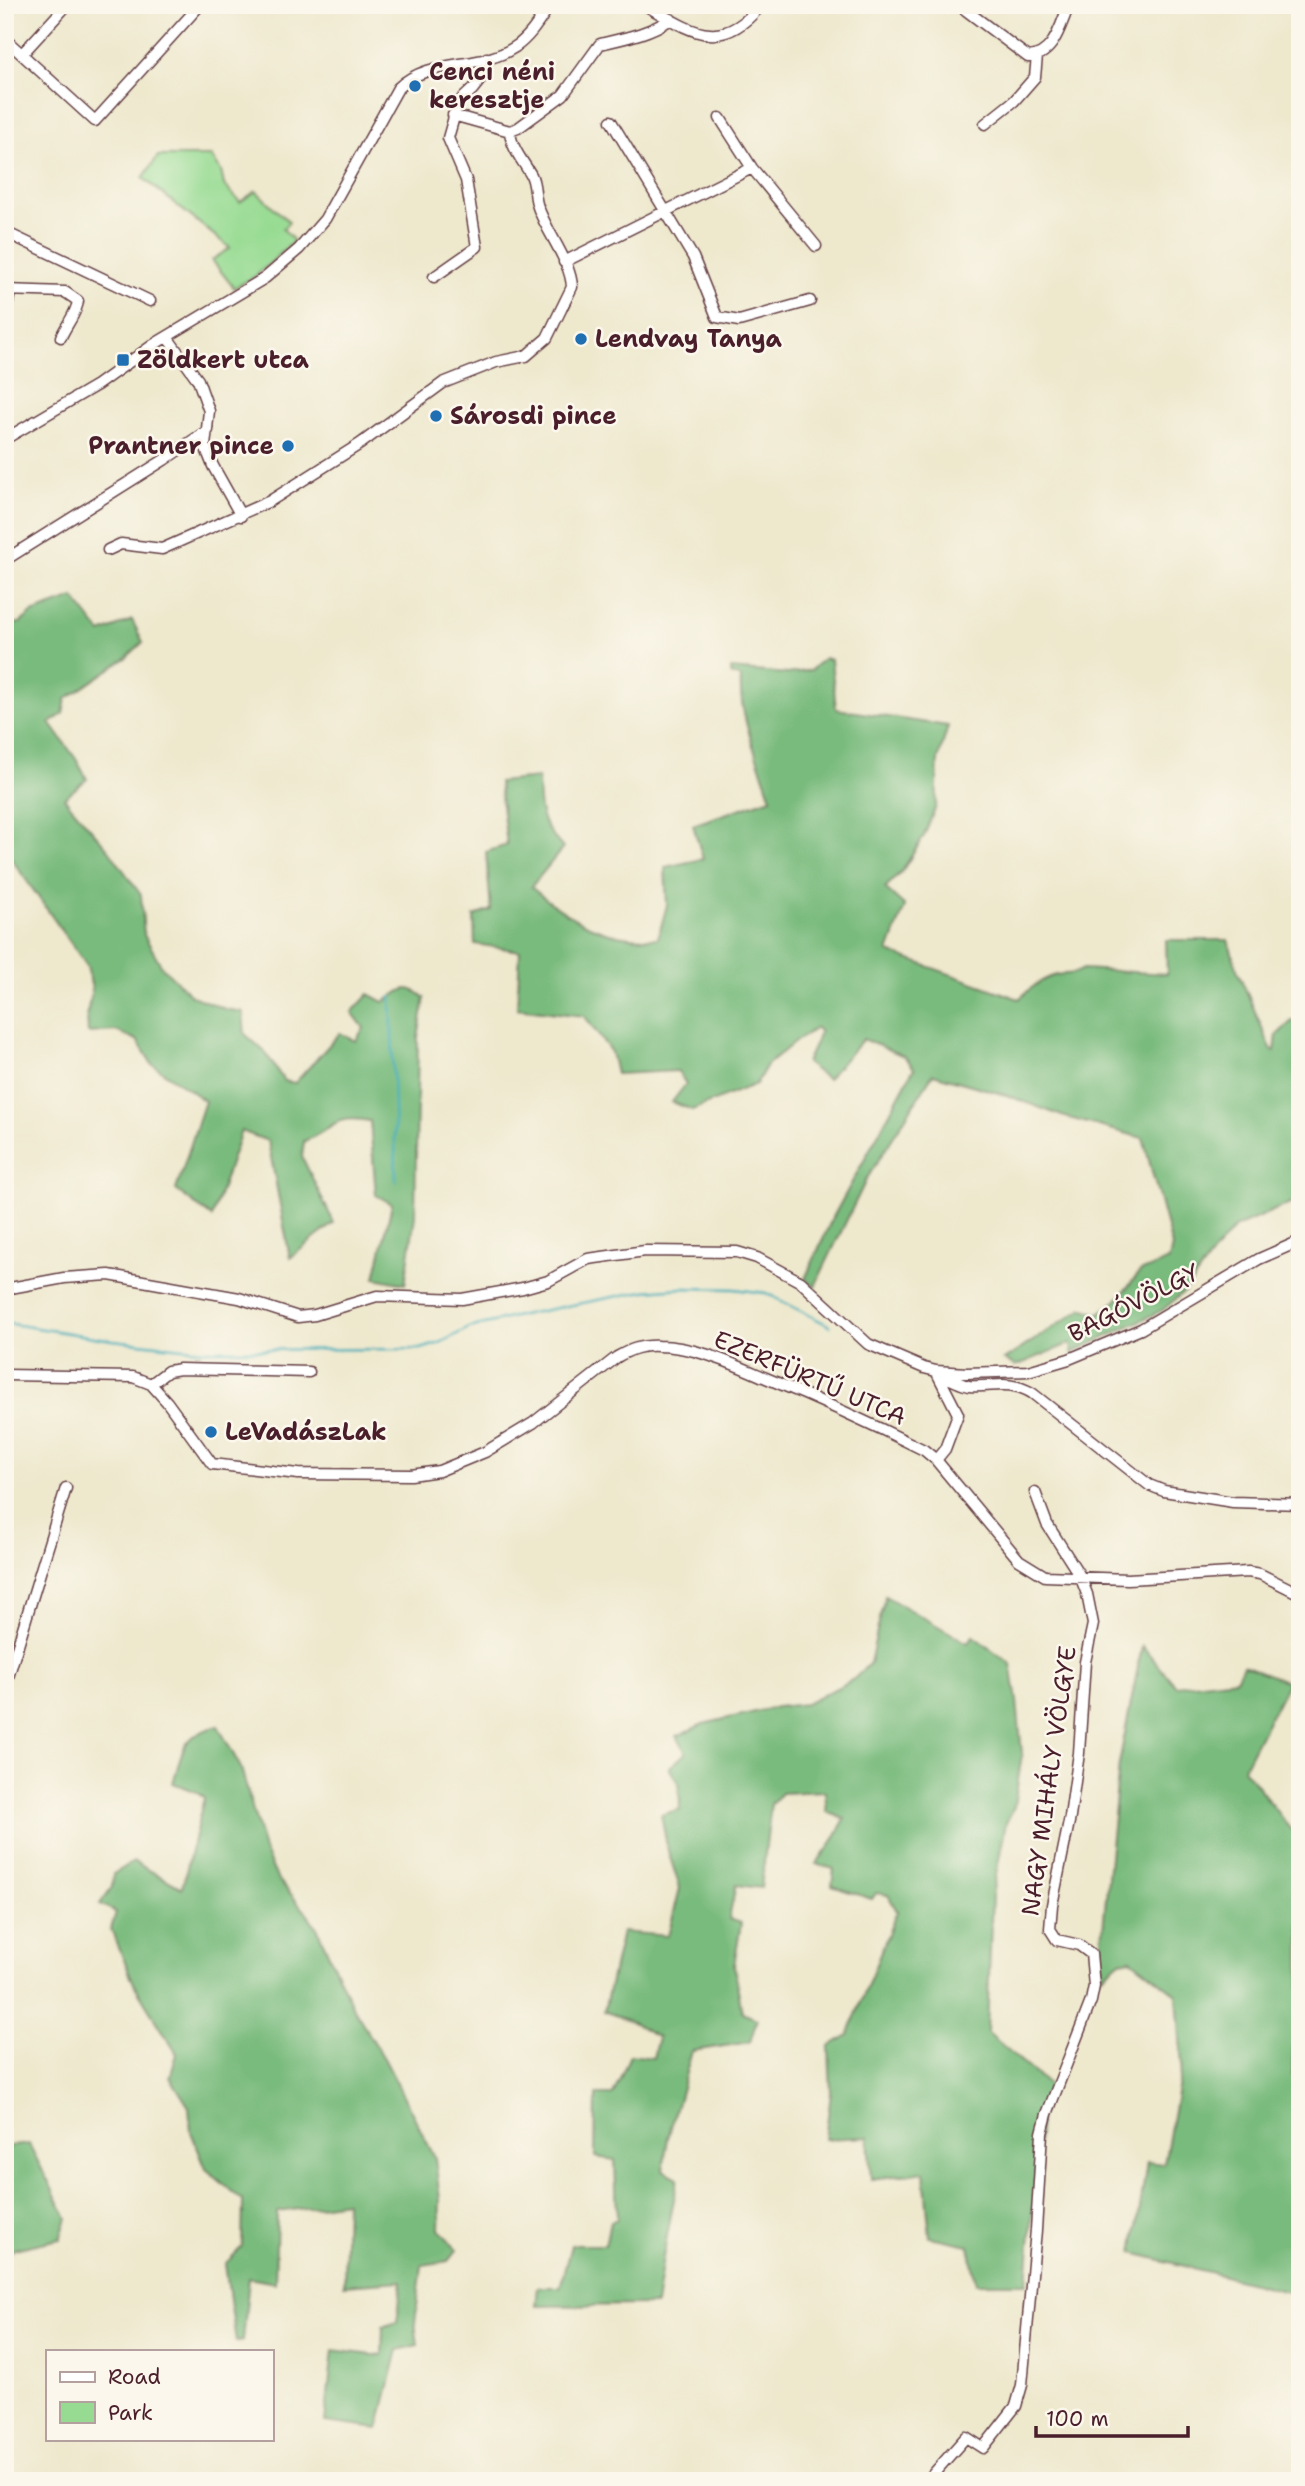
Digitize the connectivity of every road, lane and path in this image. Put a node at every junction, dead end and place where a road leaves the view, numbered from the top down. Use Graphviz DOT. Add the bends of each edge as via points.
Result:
graph roads {
  1 [pos="67,5"];
  2 [pos="200,5"];
  3 [pos="550,5"];
  4 [pos="645,5"];
  5 [pos="761,5"];
  6 [pos="959,5"];
  7 [pos="1069,5"];
  8 [pos="670,19"];
  9 [pos="5,39"];
  10 [pos="22,54"];
  11 [pos="1038,57"];
  12 [pos="487,58"];
  13 [pos="453,115"];
  14 [pos="720,118"];
  15 [pos="611,121"];
  16 [pos="985,124"];
  17 [pos="510,131"];
  18 [pos="752,168"];
  19 [pos="667,212"];
  20 [pos="5,232"];
  21 [pos="816,246"];
  22 [pos="564,262"];
  23 [pos="433,277"];
  24 [pos="7,290"];
  25 [pos="150,301"];
  26 [pos="810,301"];
  27 [pos="5,306"];
  28 [pos="61,337"];
  29 [pos="167,337"];
  30 [pos="208,430"];
  31 [pos="5,439"];
  32 [pos="241,516"];
  33 [pos="108,551"];
  34 [pos="5,560"];
  35 [pos="1300,1241"];
  36 [pos="5,1289"];
  37 [pos="936,1371"];
  38 [pos="309,1372"];
  39 [pos="5,1375"];
  40 [pos="947,1378"];
  41 [pos="151,1384"];
  42 [pos="936,1460"];
  43 [pos="66,1488"];
  44 [pos="1035,1492"];
  45 [pos="1300,1504"];
  46 [pos="1080,1576"];
  47 [pos="1300,1594"];
  48 [pos="5,1687"];
  49 [pos="927,2481"];
  1 -- 10 [label="street"];
  2 -- 10 [label="street" via="95,121"];
  3 -- 12 [label="street" via="515,47"];
  4 -- 8 [label="street"];
  5 -- 8 [label="street" via="739,27 713,35"];
  6 -- 11 [label="street" via="1018,52"];
  7 -- 11 [label="street" via="1055,40"];
  8 -- 17 [label="street" via="636,36 600,44 564,95"];
  9 -- 10 [label="street"];
  11 -- 16 [label="street" via="1034,77"];
  12 -- 13 [label="street" via="485,74"];
  12 -- 29 [label="street" via="408,78 398,88 326,219 299,249 265,278"];
  13 -- 17 [label="street"];
  13 -- 23 [label="street" via="448,138 467,180 477,247"];
  14 -- 18 [label="street"];
  15 -- 19 [label="street"];
  17 -- 22 [label="street"];
  18 -- 19 [label="street"];
  18 -- 21 [label="street"];
  19 -- 22 [label="street"];
  19 -- 26 [label="street" via="693,257 717,317 739,321"];
  20 -- 25 [label="street"];
  22 -- 32 [label="street" via="572,287 547,338 526,356 496,362 443,383 360,444"];
  24 -- 27 [label="street"];
  24 -- 28 [label="street" via="65,292 78,301"];
  29 -- 30 [label="street" via="198,380 209,411"];
  29 -- 31 [label="street"];
  30 -- 32 [label="street" via="205,446"];
  30 -- 34 [label="street"];
  32 -- 33 [label="street" via="162,549 121,544"];
  35 -- 37 [label="street, BAGÓVÖLGY" via="1258,1259 1141,1329 1069,1359 1028,1371"];
  36 -- 37 [label="street, BAGÓVÖLGY" via="109,1275 239,1298 298,1317 377,1296 462,1299 523,1288 548,1281 588,1259 645,1251 737,1252 801,1282 868,1344"];
  37 -- 42 [label="street" via="958,1414"];
  38 -- 41 [label="street" via="180,1369 168,1371"];
  39 -- 41 [label="street" via="105,1375"];
  40 -- 45 [label="street" via="966,1386 1001,1384 1032,1393 1149,1485 1233,1502"];
  41 -- 42 [label="street, EZERFÜRTŰ UTCA" via="212,1464 298,1474 411,1475 439,1471 485,1452 533,1423 630,1350 661,1345 736,1365 813,1396"];
  42 -- 46 [label="street, EZERFÜRTŰ UTCA" via="1019,1560 1045,1576"];
  43 -- 48 [label="street"];
  44 -- 46 [label="street" via="1046,1524"];
  46 -- 47 [label="street, EZERFÜRTŰ UTCA" via="1128,1579 1248,1572"];
  46 -- 49 [label="street, NAGY MIHÁLY VÖLGYE" via="1093,1624 1070,1817 1050,1929 1057,1940 1079,1945 1091,1954 1094,1986 1042,2133 1019,2397 983,2448 966,2437"];
}
